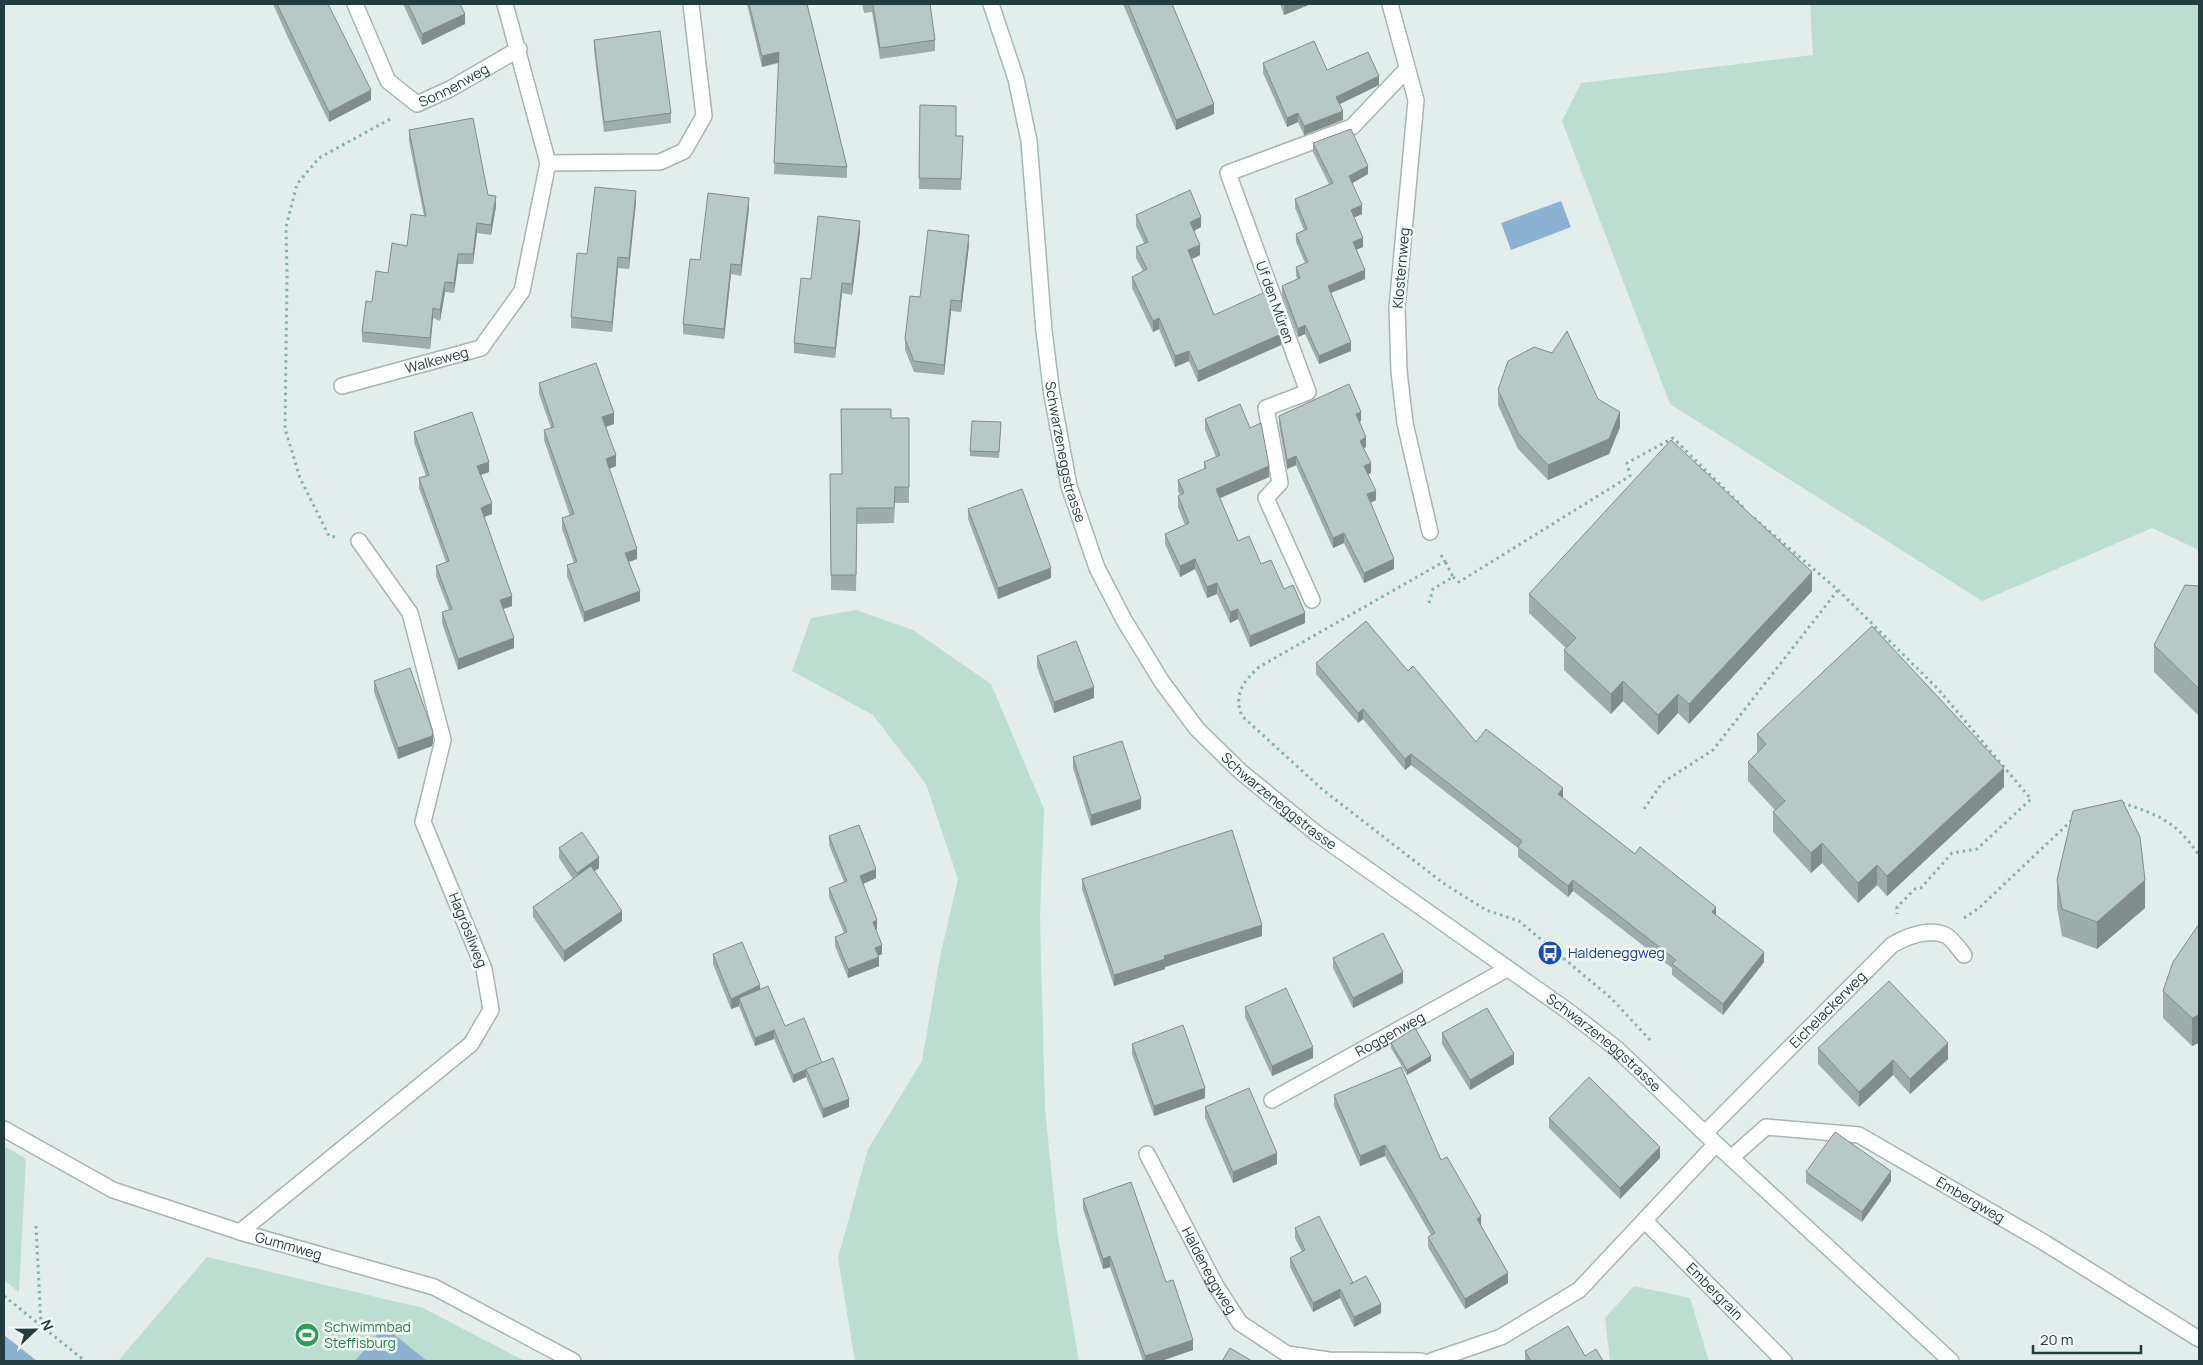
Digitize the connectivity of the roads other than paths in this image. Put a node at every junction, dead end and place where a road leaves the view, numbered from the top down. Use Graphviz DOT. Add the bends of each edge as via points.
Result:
graph roads {
  1 [pos="354,4"];
  2 [pos="505,4"];
  3 [pos="691,4"];
  4 [pos="991,4"];
  5 [pos="1390,4"];
  6 [pos="519,49"];
  7 [pos="1407,69"];
  8 [pos="548,162"];
  9 [pos="342,386"];
  10 [pos="1430,532"];
  11 [pos="358,541"];
  12 [pos="1312,600"];
  13 [pos="1964,955"];
  14 [pos="1507,969"];
  15 [pos="1272,1100"];
  16 [pos="4,1129"];
  17 [pos="1705,1133"];
  18 [pos="1716,1144"];
  19 [pos="1147,1154"];
  20 [pos="1731,1158"];
  21 [pos="1645,1220"];
  22 [pos="240,1232"];
  23 [pos="2199,1339"];
  24 [pos="573,1361"];
  25 [pos="1421,1361"];
  26 [pos="1431,1361"];
  27 [pos="1784,1361"];
  28 [pos="1952,1361"];
  1 -- 6 [label="street, Sonnenweg" via="388,81 417,104"];
  2 -- 6 [label="street, Walkeweg"];
  3 -- 8 [label="street" via="704,116 684,151 660,162"];
  4 -- 14 [label="street, Schwarzeneggstrasse" via="1016,79 1029,141 1044,331 1069,486 1097,568 1124,620 1162,682 1197,729 1241,772 1316,833"];
  5 -- 7 [label="street, Klosternweg"];
  6 -- 8 [label="street, Walkeweg"];
  7 -- 10 [label="street, Klosternweg" via="1416,100 1397,308 1399,371 1405,423"];
  7 -- 12 [label="street, Uf den Müren" via="1352,126 1228,173 1308,392 1266,408 1280,483 1266,498"];
  8 -- 9 [label="street, Walkeweg" via="522,291 481,348"];
  11 -- 22 [label="street, Hagrösliweg" via="410,613 443,740 423,822 484,969 491,1010 471,1044"];
  13 -- 17 [label="street, Eichelackerweg" via="1946,935 1929,932 1892,945"];
  14 -- 15 [label="street, Roggenweg"];
  14 -- 17 [label="street, Schwarzeneggstrasse" via="1616,1049"];
  16 -- 22 [label="street, Gummweg" via="113,1190"];
  17 -- 18 [label="street, Schwarzeneggstrasse"];
  18 -- 20 [label="street, Schwarzeneggstrasse"];
  18 -- 21 [label="street"];
  19 -- 25 [label="street, Haldeneggweg" via="1216,1286 1240,1323 1287,1354 1329,1360"];
  20 -- 23 [label="street, Embergweg" via="1766,1127 1859,1135 2053,1248"];
  20 -- 28 [label="street, Schwarzeneggstrasse"];
  21 -- 26 [label="street" via="1579,1290 1501,1337"];
  21 -- 27 [label="street, Embergrain"];
  22 -- 24 [label="street, Gummweg" via="434,1287"];
}
